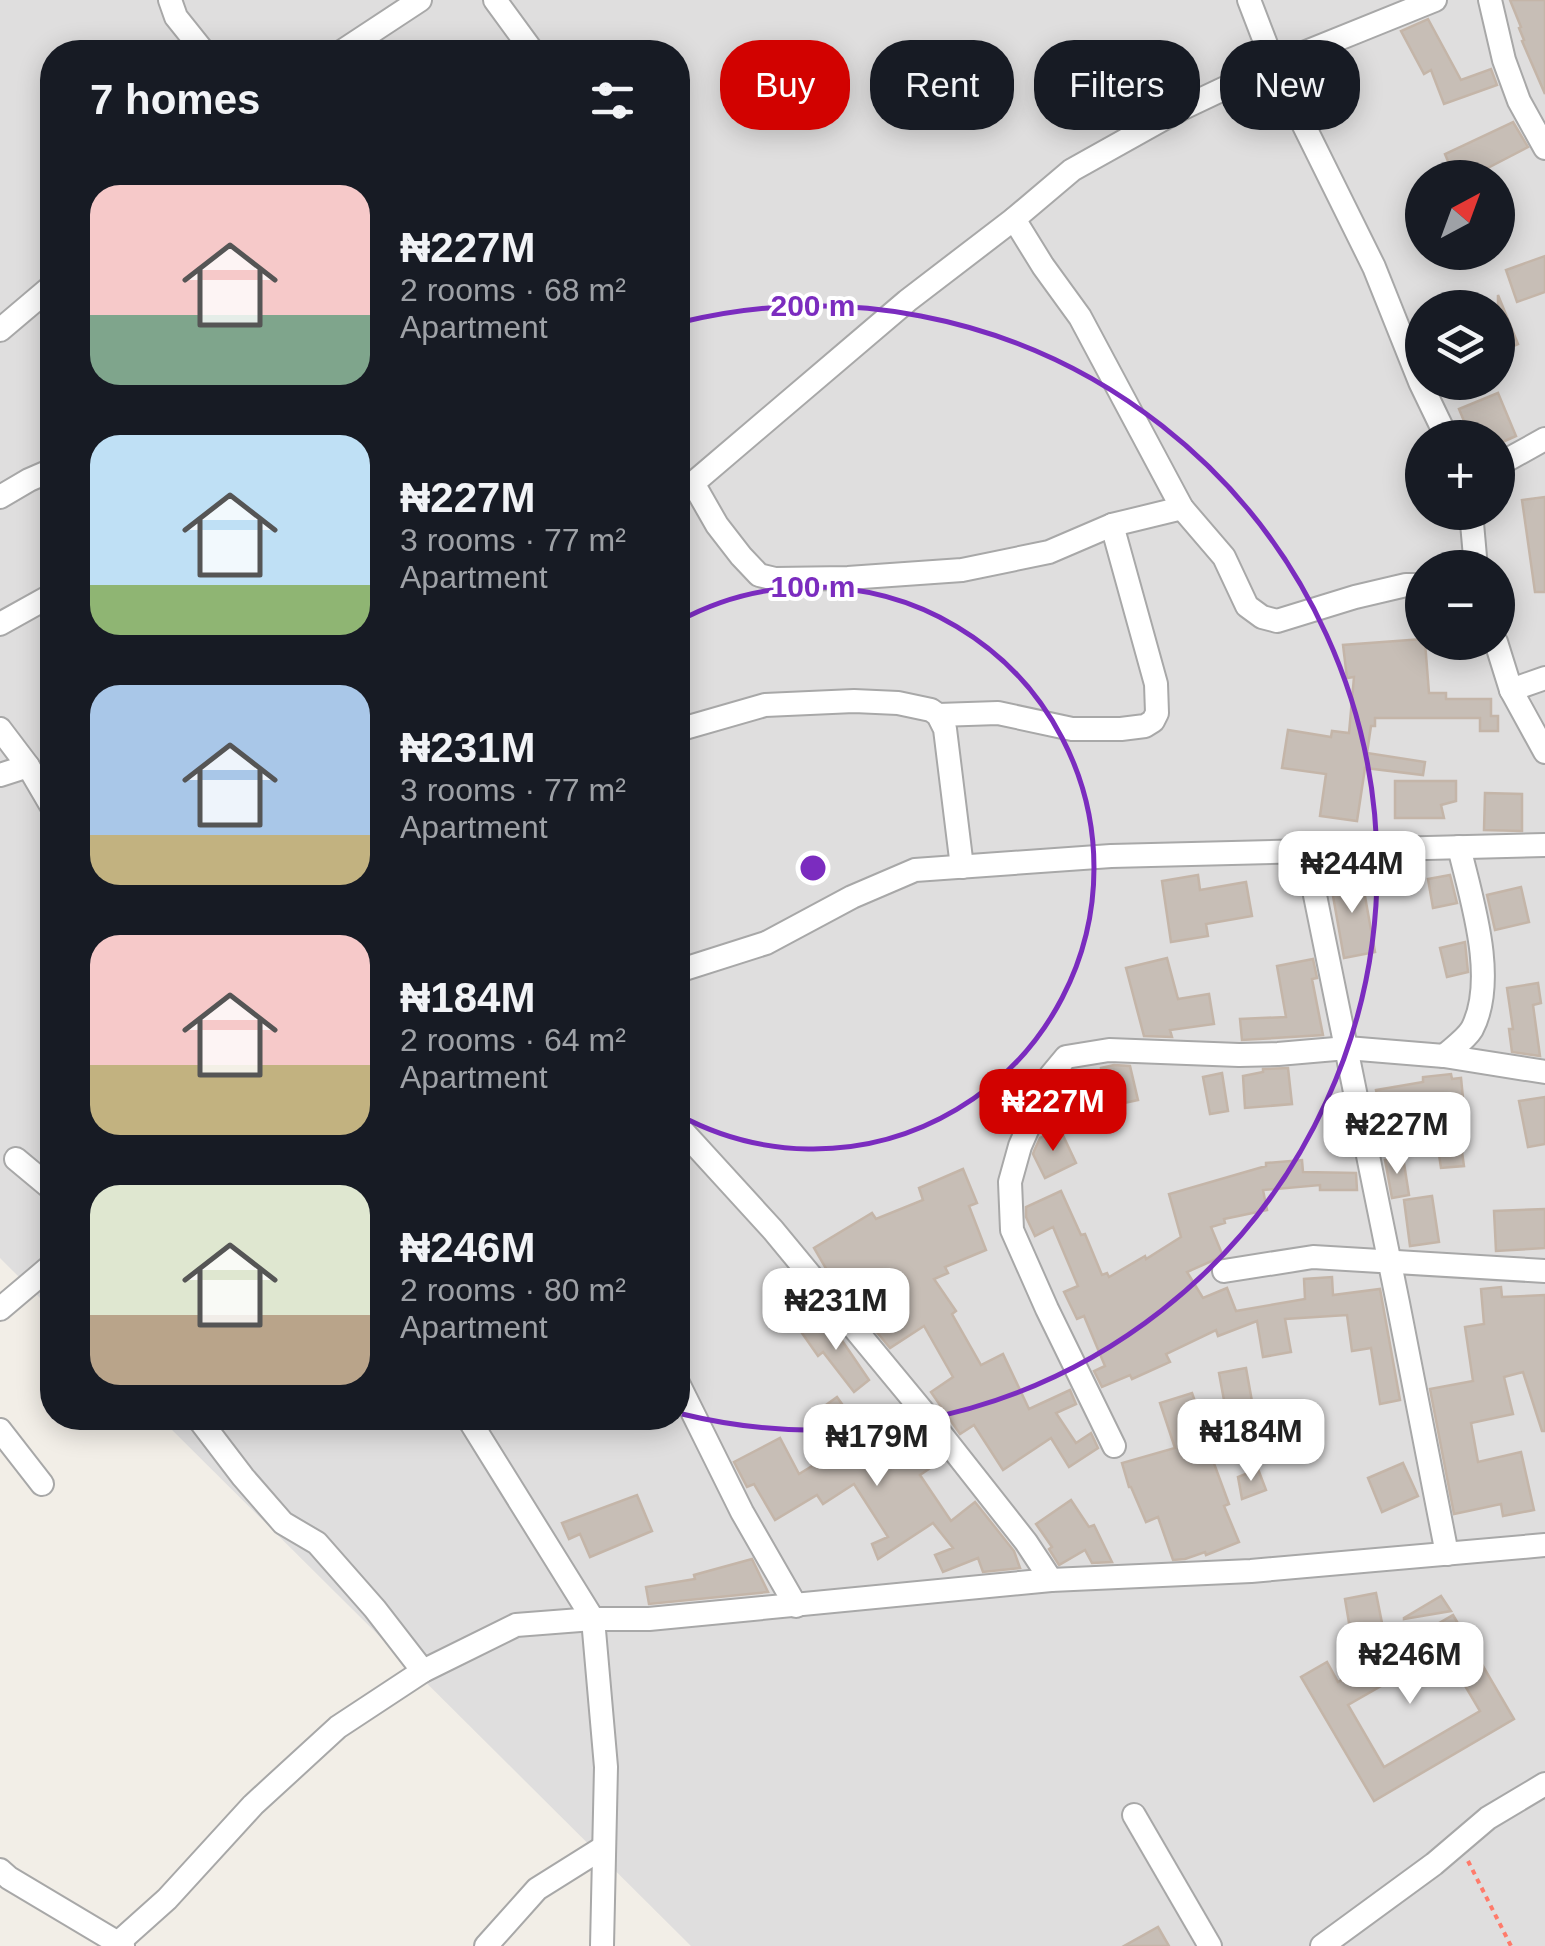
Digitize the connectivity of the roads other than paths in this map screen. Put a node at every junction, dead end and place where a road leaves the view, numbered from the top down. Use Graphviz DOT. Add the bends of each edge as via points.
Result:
graph roads {
  1 [pos="170,0"];
  2 [pos="495,0"];
  3 [pos="1249,0"];
  4 [pos="1434,0"];
  5 [pos="1490,0"];
  6 [pos="416,1"];
  7 [pos="194,40"];
  8 [pos="359,40"];
  9 [pos="524,40"];
  10 [pos="1264,40"];
  11 [pos="1336,40"];
  12 [pos="1220,91"];
  13 [pos="1306,130"];
  14 [pos="1545,148"];
  15 [pos="1014,219"];
  16 [pos="40,296"];
  17 [pos="0,330"];
  18 [pos="1438,420"];
  19 [pos="1545,439"];
  20 [pos="1515,456"];
  21 [pos="40,475"];
  22 [pos="690,485"];
  23 [pos="690,495"];
  24 [pos="0,497"];
  25 [pos="1182,508"];
  26 [pos="1112,525"];
  27 [pos="1405,585"];
  28 [pos="40,602"];
  29 [pos="0,624"];
  30 [pos="1502,660"];
  31 [pos="1545,678"];
  32 [pos="1512,690"];
  33 [pos="938,715"];
  34 [pos="690,727"];
  35 [pos="0,729"];
  36 [pos="1545,752"];
  37 [pos="28,766"];
  38 [pos="0,775"];
  39 [pos="40,786"];
  40 [pos="1545,844"];
  41 [pos="1459,846"];
  42 [pos="1306,851"];
  43 [pos="962,866"];
  44 [pos="690,967"];
  45 [pos="1347,1048"];
  46 [pos="1444,1056"];
  47 [pos="1545,1072"];
  48 [pos="690,1139"];
  49 [pos="16,1159"];
  50 [pos="40,1179"];
  51 [pos="1388,1262"];
  52 [pos="1224,1270"];
  53 [pos="1545,1271"];
  54 [pos="40,1276"];
  55 [pos="0,1309"];
  56 [pos="690,1408"];
  57 [pos="0,1430"];
  58 [pos="207,1430"];
  59 [pos="475,1430"];
  60 [pos="1114,1446"];
  61 [pos="42,1484"];
  62 [pos="1545,1545"];
  63 [pos="1447,1554"];
  64 [pos="1051,1580"];
  65 [pos="796,1606"];
  66 [pos="593,1619"];
  67 [pos="423,1672"];
  68 [pos="1545,1784"];
  69 [pos="1134,1815"];
  70 [pos="604,1847"];
  71 [pos="0,1870"];
  72 [pos="121,1944"];
  73 [pos="486,1946"];
  74 [pos="602,1946"];
  75 [pos="1210,1946"];
  76 [pos="1322,1946"];
  1 -- 7 [label="street"];
  2 -- 9 [label="street"];
  3 -- 10 [label="street"];
  4 -- 11 [label="street"];
  5 -- 14 [label="street" via="1519,102"];
  6 -- 8 [label="street"];
  12 -- 15 [label="street" via="1072,170"];
  13 -- 18 [label="street"];
  15 -- 22 [label="street"];
  15 -- 25 [label="street" via="1080,317"];
  16 -- 17 [label="street"];
  19 -- 20 [label="street"];
  21 -- 24 [label="street"];
  23 -- 26 [label="street" via="759,575 776,579 962,570 1049,552"];
  25 -- 26 [label="street"];
  25 -- 27 [label="street" via="1224,557 1247,606 1262,617 1277,620"];
  26 -- 33 [label="street" via="1156,684 1153,721 1121,729 1072,728 998,713"];
  28 -- 29 [label="street"];
  30 -- 32 [label="street"];
  31 -- 32 [label="street"];
  32 -- 36 [label="street"];
  33 -- 34 [label="street" via="898,703 765,705"];
  33 -- 43 [label="street"];
  35 -- 37 [label="street"];
  37 -- 38 [label="street"];
  37 -- 39 [label="street"];
  40 -- 41 [label="street"];
  41 -- 42 [label="street"];
  41 -- 46 [label="street" via="1482,946 1483,981 1471,1031"];
  42 -- 43 [label="street"];
  42 -- 45 [label="street"];
  43 -- 44 [label="street" via="915,870 766,943"];
  45 -- 46 [label="street"];
  45 -- 51 [label="street"];
  45 -- 60 [label="street" via="1258,1054 1109,1050 1066,1057 1050,1075 1010,1182 1012,1230"];
  46 -- 47 [label="street"];
  48 -- 64 [label="street" via="862,1336"];
  49 -- 50 [label="street"];
  51 -- 52 [label="street" via="1313,1257"];
  51 -- 53 [label="street"];
  51 -- 63 [label="street"];
  54 -- 55 [label="street"];
  56 -- 65 [label="street"];
  57 -- 61 [label="street"];
  58 -- 67 [label="street" via="283,1523 317,1543"];
  59 -- 66 [label="street"];
  62 -- 63 [label="street"];
  63 -- 64 [label="street"];
  64 -- 65 [label="street"];
  65 -- 66 [label="street"];
  66 -- 67 [label="street" via="516,1625"];
  66 -- 70 [label="street" via="606,1768"];
  67 -- 72 [label="street" via="338,1727"];
  68 -- 76 [label="street" via="1488,1818"];
  69 -- 75 [label="street"];
  70 -- 73 [label="street" via="537,1890"];
  70 -- 74 [label="street"];
  71 -- 72 [label="street"];
}
